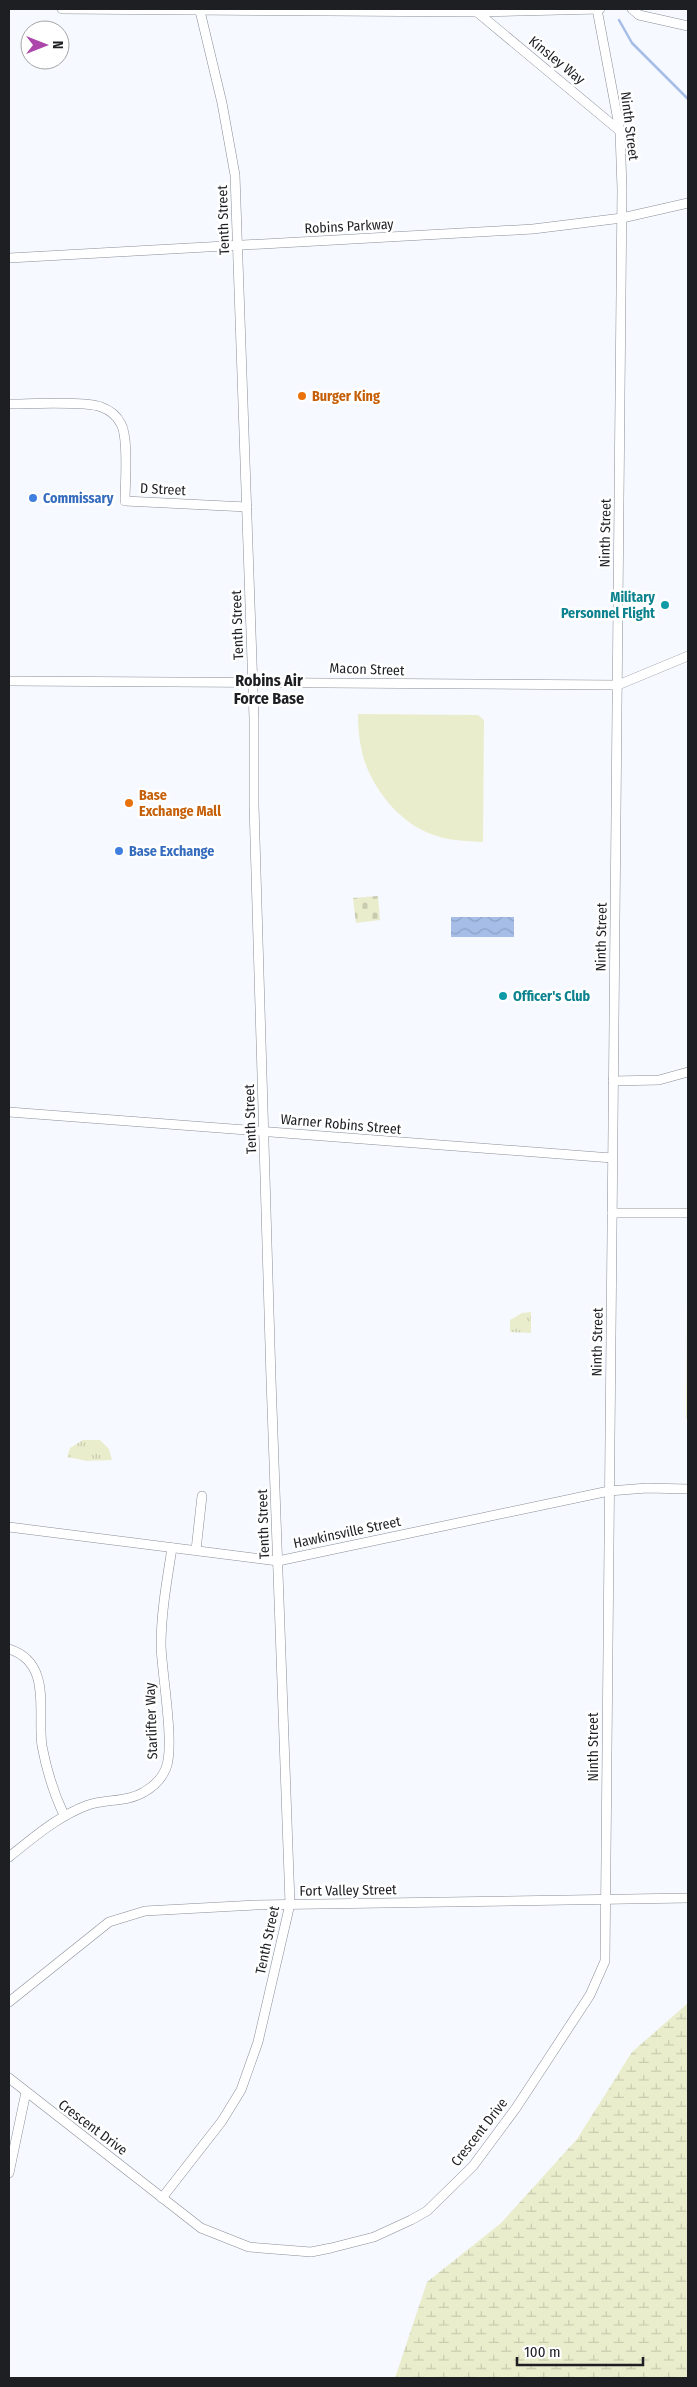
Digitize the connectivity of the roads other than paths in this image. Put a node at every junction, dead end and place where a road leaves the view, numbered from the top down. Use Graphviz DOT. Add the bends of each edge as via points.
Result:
graph roads {
  1 [pos="62,9"];
  2 [pos="598,9"];
  3 [pos="632,9"];
  4 [pos="200,11"];
  5 [pos="477,12"];
  6 [pos="688,26"];
  7 [pos="620,130"];
  8 [pos="688,202"];
  9 [pos="622,218"];
  10 [pos="237,246"];
  11 [pos="9,258"];
  12 [pos="9,404"];
  13 [pos="247,507"];
  14 [pos="688,656"];
  15 [pos="9,681"];
  16 [pos="252,682"];
  17 [pos="618,685"];
  18 [pos="688,1072"];
  19 [pos="613,1081"];
  20 [pos="9,1112"];
  21 [pos="265,1131"];
  22 [pos="612,1158"];
  23 [pos="612,1213"];
  24 [pos="688,1213"];
  25 [pos="688,1489"];
  26 [pos="609,1491"];
  27 [pos="202,1496"];
  28 [pos="9,1527"];
  29 [pos="172,1548"];
  30 [pos="196,1550"];
  31 [pos="278,1561"];
  32 [pos="9,1650"];
  33 [pos="64,1815"];
  34 [pos="9,1857"];
  35 [pos="688,1898"];
  36 [pos="606,1899"];
  37 [pos="290,1904"];
  38 [pos="9,2002"];
  39 [pos="9,2078"];
  40 [pos="26,2092"];
  41 [pos="9,2173"];
  42 [pos="162,2198"];
  1 -- 4 [label="street"];
  2 -- 5 [label="street"];
  2 -- 7 [label="street, Ninth Street"];
  3 -- 6 [label="street" via="639,14"];
  4 -- 5 [label="street"];
  4 -- 10 [label="street, Tenth Street" via="230,140 235,176"];
  5 -- 7 [label="street, Kinsley Way"];
  7 -- 9 [label="street, Ninth Street"];
  8 -- 9 [label="street, Robins Parkway"];
  9 -- 10 [label="street, Robins Parkway" via="534,229"];
  9 -- 17 [label="street, Ninth Street"];
  10 -- 11 [label="street, Robins Parkway"];
  10 -- 13 [label="street, Tenth Street"];
  12 -- 13 [label="street, D Street" via="100,406 113,413 122,425 125,440 125,501"];
  13 -- 16 [label="street, Tenth Street"];
  14 -- 17 [label="street, Macon Street"];
  15 -- 16 [label="street, Macon Street"];
  16 -- 17 [label="street, Macon Street"];
  16 -- 21 [label="street, Tenth Street"];
  17 -- 19 [label="street, Ninth Street"];
  18 -- 19 [label="street" via="659,1080"];
  19 -- 22 [label="street, Ninth Street"];
  20 -- 21 [label="street, Warner Robins Street"];
  21 -- 22 [label="street, Warner Robins Street"];
  21 -- 31 [label="street, Tenth Street"];
  22 -- 23 [label="street, Ninth Street"];
  23 -- 24 [label="street"];
  23 -- 26 [label="street, Ninth Street"];
  25 -- 26 [label="street, Hawkinsville Street"];
  26 -- 31 [label="street, Hawkinsville Street"];
  26 -- 36 [label="street, Ninth Street"];
  27 -- 30 [label="street"];
  28 -- 29 [label="street, Hawkinsville Street"];
  29 -- 30 [label="street, Hawkinsville Street"];
  29 -- 33 [label="street, Starlifter Way" via="164,1600 162,1645 169,1738 167,1767 155,1785 142,1794 89,1805"];
  30 -- 31 [label="street, Hawkinsville Street"];
  31 -- 37 [label="street, Tenth Street"];
  32 -- 33 [label="street" via="24,1657 38,1678 46,1767"];
  33 -- 34 [label="street, Starlifter Way"];
  35 -- 36 [label="street, Fort Valley Street"];
  36 -- 37 [label="street, Fort Valley Street"];
  36 -- 42 [label="street, Crescent Drive" via="605,1961 590,1995 516,2108 473,2166 427,2211 374,2237 311,2252 290,2251 249,2247 215,2235"];
  37 -- 38 [label="street, Fort Valley Street" via="164,1909 125,1916 108,1922"];
  37 -- 42 [label="street, Tenth Street" via="258,2042 241,2090 222,2121"];
  39 -- 40 [label="street, Crescent Drive"];
  40 -- 41 [label="street"];
  40 -- 42 [label="street, Crescent Drive"];
}
